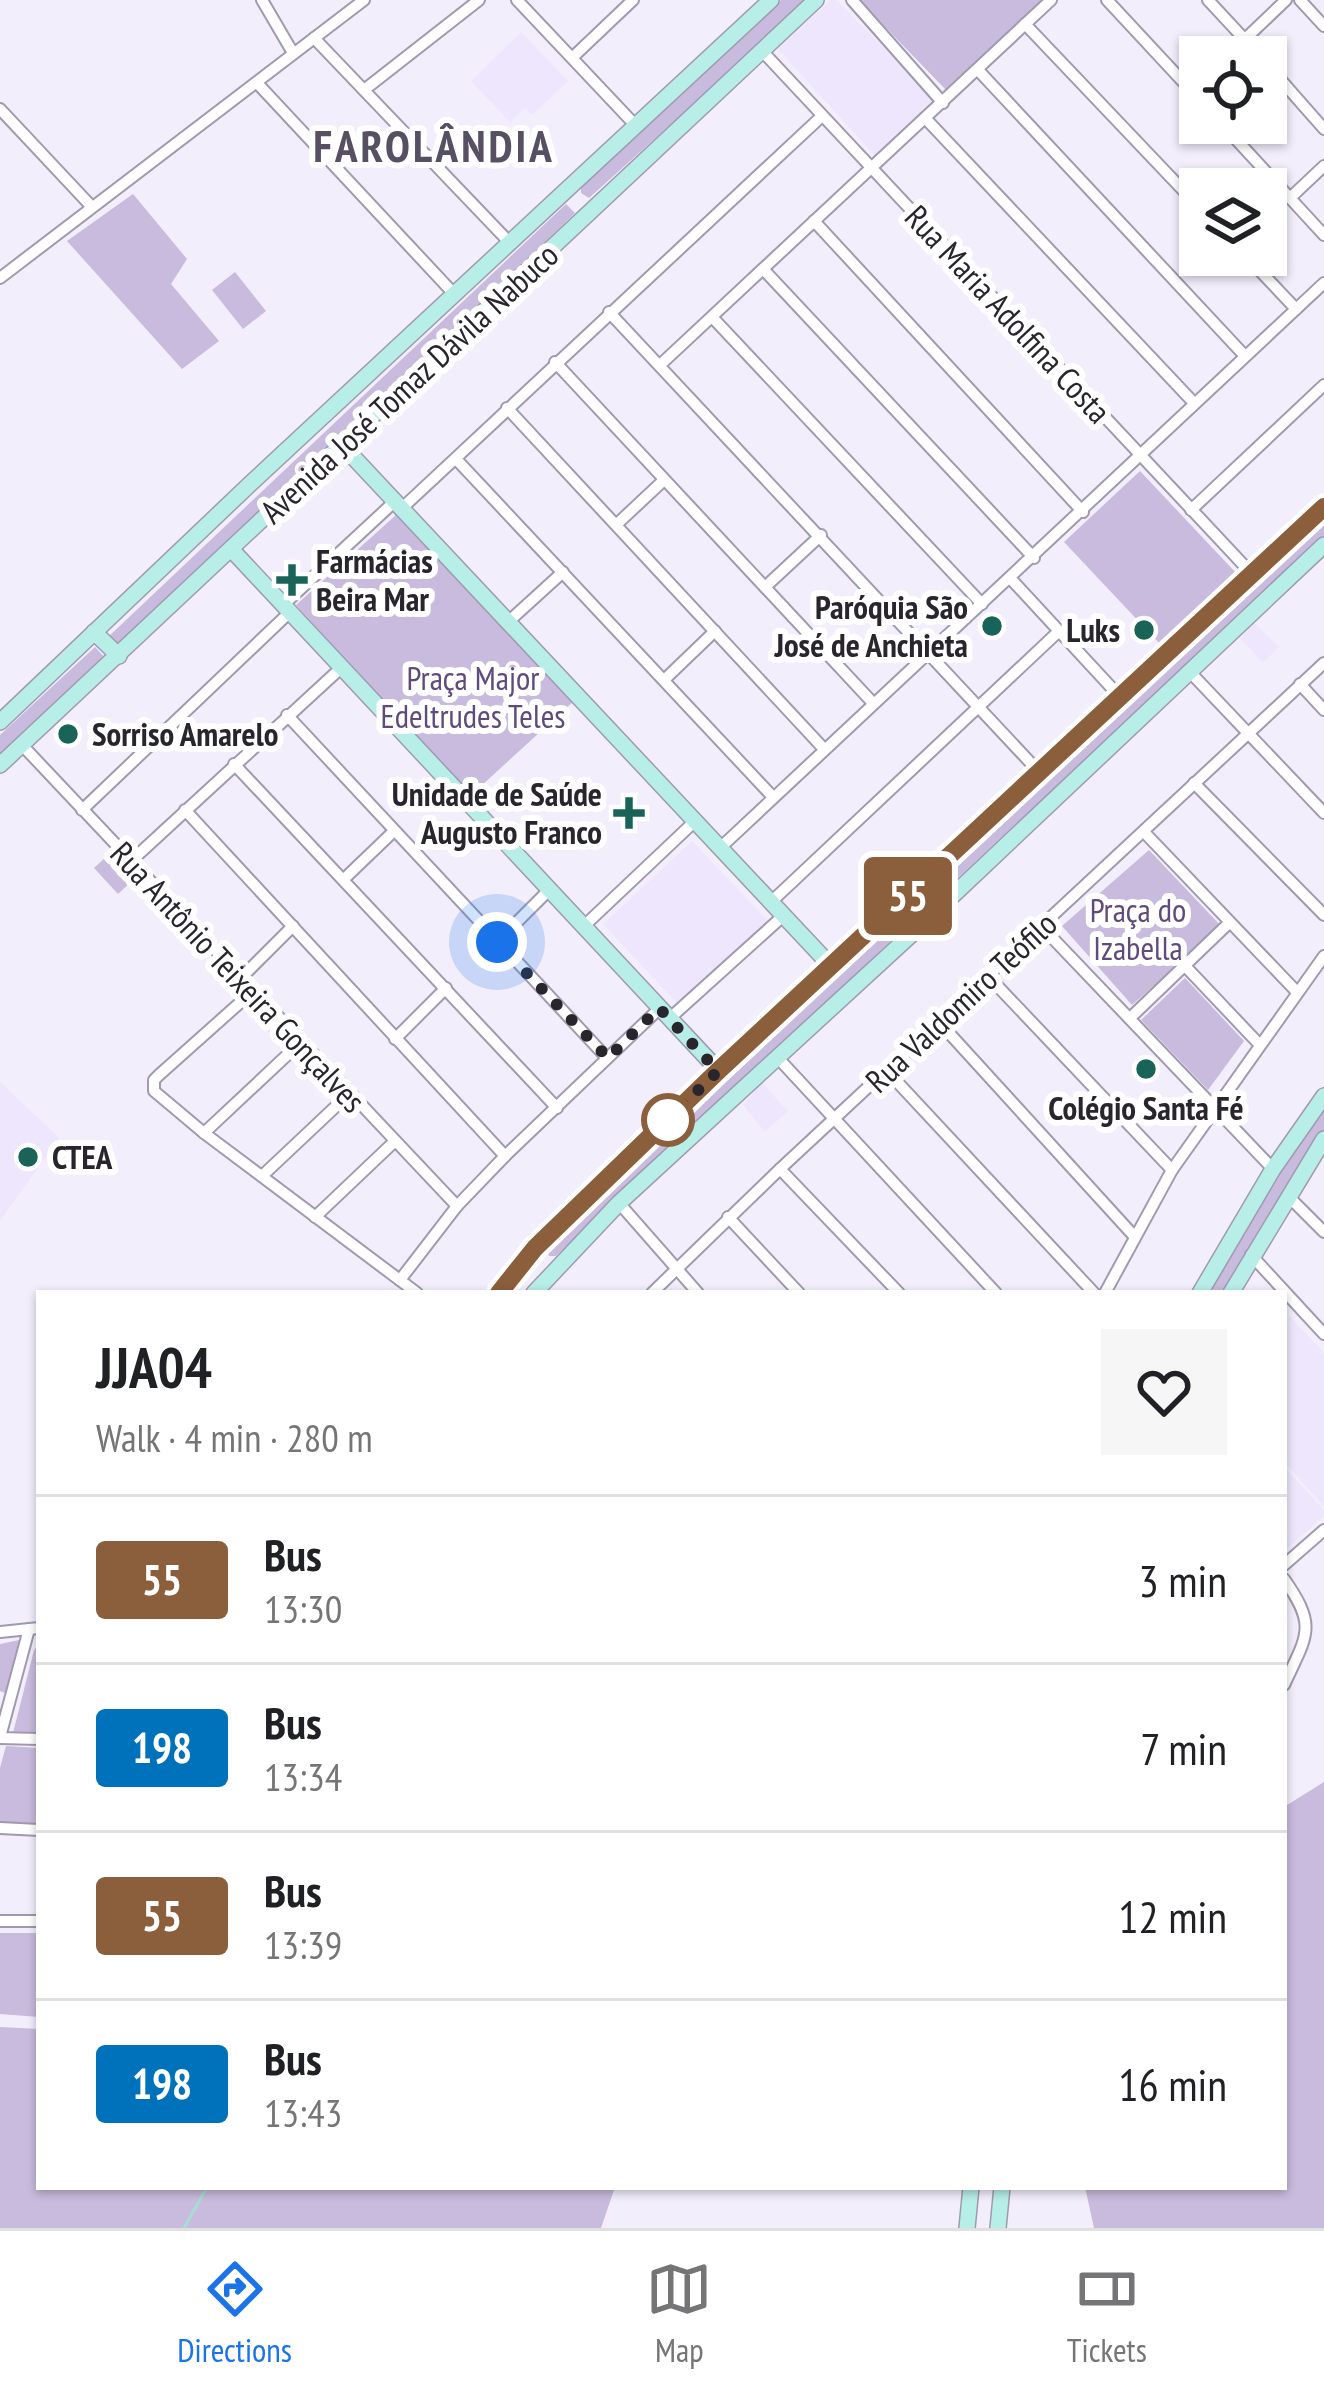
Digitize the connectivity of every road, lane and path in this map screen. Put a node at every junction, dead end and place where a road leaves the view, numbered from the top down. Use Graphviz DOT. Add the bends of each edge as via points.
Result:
graph roads {
  1 [pos="262,0"];
  2 [pos="364,0"];
  3 [pos="479,0"];
  4 [pos="517,0"];
  5 [pos="771,0"];
  6 [pos="816,0"];
  7 [pos="851,0"];
  8 [pos="1051,0"];
  9 [pos="1107,0"];
  10 [pos="1208,0"];
  11 [pos="1286,0"];
  12 [pos="1300,0"];
  13 [pos="627,2"];
  14 [pos="1025,24"];
  15 [pos="1324,26"];
  16 [pos="1242,36"];
  17 [pos="1248,36"];
  18 [pos="314,38"];
  19 [pos="764,52"];
  20 [pos="292,53"];
  21 [pos="573,57"];
  22 [pos="979,70"];
  23 [pos="1179,77"];
  24 [pos="256,83"];
  25 [pos="1287,87"];
  26 [pos="364,90"];
  27 [pos="944,103"];
  28 [pos="0,110"];
  29 [pos="822,116"];
  30 [pos="926,119"];
  31 [pos="637,127"];
  32 [pos="1324,129"];
  33 [pos="1240,144"];
  34 [pos="1324,166"];
  35 [pos="873,170"];
  36 [pos="1179,186"];
  37 [pos="566,193"];
  38 [pos="1290,198"];
  39 [pos="91,206"];
  40 [pos="589,217"];
  41 [pos="814,220"];
  42 [pos="1324,235"];
  43 [pos="510,243"];
  44 [pos="763,269"];
  45 [pos="1264,276"];
  46 [pos="0,278"];
  47 [pos="1324,283"];
  48 [pos="455,295"];
  49 [pos="1296,309"];
  50 [pos="609,312"];
  51 [pos="712,317"];
  52 [pos="1244,355"];
  53 [pos="555,362"];
  54 [pos="660,365"];
  55 [pos="1324,386"];
  56 [pos="1194,403"];
  57 [pos="508,408"];
  58 [pos="342,445"];
  59 [pos="1141,457"];
  60 [pos="456,458"];
  61 [pos="664,480"];
  62 [pos="397,507"];
  63 [pos="1324,507"];
  64 [pos="1191,510"];
  65 [pos="1083,512"];
  66 [pos="617,524"];
  67 [pos="820,535"];
  68 [pos="1324,544"];
  69 [pos="231,549"];
  70 [pos="1034,558"];
  71 [pos="563,572"];
  72 [pos="1252,574"];
  73 [pos="1011,579"];
  74 [pos="765,587"];
  75 [pos="982,604"];
  76 [pos="286,609"];
  77 [pos="508,622"];
  78 [pos="94,632"];
  79 [pos="716,632"];
  80 [pos="1058,632"];
  81 [pos="927,653"];
  82 [pos="119,656"];
  83 [pos="1324,663"];
  84 [pos="342,667"];
  85 [pos="1190,671"];
  86 [pos="664,680"];
  87 [pos="1300,685"];
  88 [pos="1121,698"];
  89 [pos="872,701"];
  90 [pos="977,705"];
  91 [pos="1324,710"];
  92 [pos="287,715"];
  93 [pos="0,722"];
  94 [pos="1247,732"];
  95 [pos="22,745"];
  96 [pos="824,749"];
  97 [pos="234,764"];
  98 [pos="0,765"];
  99 [pos="1040,774"];
  100 [pos="1194,783"];
  101 [pos="772,796"];
  102 [pos="82,810"];
  103 [pos="185,810"];
  104 [pos="1324,813"];
  105 [pos="694,822"];
  106 [pos="393,832"];
  107 [pos="1144,832"];
  108 [pos="720,848"];
  109 [pos="130,862"];
  110 [pos="344,879"];
  111 [pos="550,889"];
  112 [pos="771,902"];
  113 [pos="894,909"];
  114 [pos="1324,915"];
  115 [pos="784,916"];
  116 [pos="1229,923"];
  117 [pos="293,926"];
  118 [pos="584,926"];
  119 [pos="1041,926"];
  120 [pos="914,932"];
  121 [pos="497,942"];
  122 [pos="1324,956"];
  123 [pos="831,966"];
  124 [pos="1186,967"];
  125 [pos="987,975"];
  126 [pos="240,979"];
  127 [pos="446,988"];
  128 [pos="1296,991"];
  129 [pos="252,992"];
  130 [pos="664,1014"];
  131 [pos="1130,1018"];
  132 [pos="939,1022"];
  133 [pos="395,1039"];
  134 [pos="300,1042"];
  135 [pos="1259,1044"];
  136 [pos="608,1058"];
  137 [pos="778,1058"];
  138 [pos="718,1071"];
  139 [pos="887,1071"];
  140 [pos="349,1094"];
  141 [pos="1324,1096"];
  142 [pos="1217,1107"];
  143 [pos="556,1108"];
  144 [pos="834,1119"];
  145 [pos="205,1133"];
  146 [pos="1324,1139"];
  147 [pos="394,1142"];
  148 [pos="505,1156"];
  149 [pos="780,1168"];
  150 [pos="1273,1169"];
  151 [pos="1172,1170"];
  152 [pos="262,1175"];
  153 [pos="1287,1195"];
  154 [pos="619,1203"];
  155 [pos="457,1207"];
  156 [pos="315,1217"];
  157 [pos="728,1217"];
  158 [pos="1324,1232"];
  159 [pos="1134,1236"];
  160 [pos="535,1248"];
  161 [pos="1251,1255"];
  162 [pos="556,1266"];
  163 [pos="674,1268"];
  164 [pos="400,1280"];
  165 [pos="413,1290"];
  166 [pos="501,1290"];
  167 [pos="536,1290"];
  168 [pos="655,1290"];
  169 [pos="695,1290"];
  170 [pos="796,1290"];
  171 [pos="895,1290"];
  172 [pos="993,1290"];
  173 [pos="1091,1290"];
  174 [pos="1107,1290"];
  175 [pos="1202,1290"];
  176 [pos="1233,1290"];
  177 [pos="1283,1290"];
  178 [pos="1287,1294"];
  179 [pos="1324,1334"];
  180 [pos="1324,1530"];
  181 [pos="1287,1561"];
  182 [pos="1287,1583"];
  183 [pos="34,1629"];
  184 [pos="0,1632"];
  185 [pos="1287,1678"];
  186 [pos="0,1737"];
  187 [pos="36,1739"];
  188 [pos="0,1828"];
  189 [pos="36,1829"];
  190 [pos="0,1921"];
  191 [pos="36,1921"];
  192 [pos="971,2190"];
  193 [pos="1002,2190"];
  194 [pos="967,2228"];
  195 [pos="998,2228"];
  1 -- 20 [label="street"];
  2 -- 18 [label="street"];
  3 -- 26 [label="street"];
  4 -- 21 [label="street"];
  5 -- 31 [label="main road, Avenida José Tomaz Dávila Nabuco"];
  6 -- 19 [label="main road, Avenida José Tomaz Dávila Nabuco"];
  7 -- 27 [label="street"];
  8 -- 14 [label="street"];
  9 -- 23 [label="street"];
  10 -- 16 [label="street"];
  11 -- 17 [label="street"];
  12 -- 15 [label="street"];
  13 -- 21 [label="street"];
  14 -- 22 [label="street"];
  14 -- 36 [label="street"];
  18 -- 20 [label="street"];
  18 -- 26 [label="street"];
  19 -- 29 [label="street, Rua Maria Adolfina Costa"];
  19 -- 40 [label="main road, Avenida José Tomaz Dávila Nabuco"];
  20 -- 24 [label="street"];
  21 -- 31 [label="street"];
  22 -- 27 [label="street"];
  22 -- 52 [label="street"];
  24 -- 39 [label="street"];
  24 -- 48 [label="street"];
  25 -- 32 [label="street"];
  26 -- 43 [label="street"];
  27 -- 30 [label="street"];
  28 -- 39 [label="street"];
  29 -- 35 [label="street, Rua Maria Adolfina Costa"];
  29 -- 50 [label="street"];
  30 -- 35 [label="street"];
  30 -- 56 [label="street"];
  31 -- 37 [label="main road, Avenida José Tomaz Dávila Nabuco"];
  33 -- 38 [label="street"];
  34 -- 38 [label="street"];
  35 -- 41 [label="street"];
  35 -- 59 [label="street, Rua Maria Adolfina Costa"];
  37 -- 40 [label="main road"];
  37 -- 43 [label="main road, Avenida José Tomaz Dávila Nabuco"];
  38 -- 42 [label="street"];
  39 -- 46 [label="street"];
  40 -- 58 [label="main road, Avenida José Tomaz Dávila Nabuco"];
  41 -- 44 [label="street"];
  41 -- 65 [label="street"];
  43 -- 48 [label="main road, Avenida José Tomaz Dávila Nabuco"];
  44 -- 51 [label="street"];
  44 -- 70 [label="street"];
  45 -- 49 [label="street"];
  47 -- 49 [label="street"];
  48 -- 78 [label="main road, Avenida José Tomaz Dávila Nabuco"];
  49 -- 52 [label="street"];
  50 -- 53 [label="street"];
  50 -- 54 [label="street"];
  51 -- 54 [label="street"];
  51 -- 75 [label="street"];
  52 -- 56 [label="street"];
  53 -- 57 [label="street"];
  53 -- 61 [label="street"];
  54 -- 67 [label="street"];
  55 -- 64 [label="street"];
  56 -- 59 [label="street"];
  57 -- 60 [label="street"];
  57 -- 66 [label="street"];
  58 -- 62 [label="main road"];
  58 -- 69 [label="main road, Avenida José Tomaz Dávila Nabuco"];
  59 -- 64 [label="street, Rua Maria Adolfina Costa"];
  59 -- 65 [label="street"];
  60 -- 62 [label="street"];
  60 -- 71 [label="street"];
  61 -- 66 [label="street"];
  61 -- 74 [label="street"];
  62 -- 76 [label="street"];
  62 -- 77 [label="main road"];
  63 -- 72 [label="main road"];
  64 -- 72 [label="street, Rua Maria Adolfina Costa"];
  65 -- 70 [label="street"];
  66 -- 79 [label="street"];
  67 -- 74 [label="street"];
  67 -- 81 [label="street"];
  68 -- 85 [label="main road"];
  69 -- 76 [label="main road"];
  69 -- 82 [label="main road, Avenida José Tomaz Dávila Nabuco"];
  70 -- 73 [label="street"];
  71 -- 77 [label="street"];
  71 -- 86 [label="street"];
  72 -- 88 [label="main road"];
  73 -- 75 [label="street"];
  73 -- 80 [label="street"];
  74 -- 89 [label="street"];
  75 -- 81 [label="street"];
  76 -- 84 [label="main road"];
  76 -- 102 [label="street"];
  77 -- 105 [label="main road"];
  78 -- 82 [label="main road"];
  78 -- 93 [label="main road, Avenida José Tomaz Dávila Nabuco"];
  79 -- 86 [label="street"];
  79 -- 96 [label="street"];
  80 -- 88 [label="street"];
  80 -- 90 [label="street"];
  81 -- 89 [label="street"];
  81 -- 90 [label="street"];
  82 -- 95 [label="main road, Avenida José Tomaz Dávila Nabuco"];
  83 -- 87 [label="street, Rua Valdomiro Teófilo"];
  84 -- 92 [label="street"];
  84 -- 111 [label="main road"];
  85 -- 94 [label="street"];
  85 -- 120 [label="main road"];
  86 -- 101 [label="street"];
  87 -- 91 [label="street"];
  87 -- 94 [label="street, Rua Valdomiro Teófilo"];
  88 -- 99 [label="main road"];
  89 -- 96 [label="street"];
  90 -- 99 [label="street"];
  90 -- 112 [label="street"];
  92 -- 97 [label="street"];
  92 -- 106 [label="street"];
  94 -- 100 [label="street, Rua Valdomiro Teófilo"];
  94 -- 104 [label="street"];
  95 -- 98 [label="main road, Avenida José Tomaz Dávila Nabuco"];
  95 -- 102 [label="street, Rua Antônio Teixeira Gonçalves"];
  96 -- 101 [label="street"];
  97 -- 103 [label="street"];
  97 -- 110 [label="street"];
  99 -- 113 [label="main road"];
  100 -- 107 [label="street, Rua Valdomiro Teófilo"];
  100 -- 114 [label="street"];
  101 -- 108 [label="street"];
  102 -- 109 [label="street, Rua Antônio Teixeira Gonçalves"];
  103 -- 109 [label="street"];
  103 -- 117 [label="street"];
  105 -- 108 [label="main road"];
  105 -- 118 [label="street"];
  106 -- 110 [label="street"];
  106 -- 121 [label="street"];
  107 -- 116 [label="street"];
  107 -- 119 [label="street, Rua Valdomiro Teófilo"];
  108 -- 112 [label="main road"];
  109 -- 126 [label="street, Rua Antônio Teixeira Gonçalves"];
  110 -- 127 [label="street"];
  111 -- 118 [label="main road"];
  111 -- 121 [label="street"];
  112 -- 115 [label="main road"];
  113 -- 120 [label="main road"];
  113 -- 123 [label="main road"];
  115 -- 123 [label="main road"];
  115 -- 130 [label="street"];
  116 -- 124 [label="street"];
  116 -- 128 [label="street"];
  117 -- 126 [label="street"];
  117 -- 133 [label="street"];
  118 -- 130 [label="main road"];
  119 -- 125 [label="street, Rua Valdomiro Teófilo"];
  119 -- 131 [label="street"];
  120 -- 137 [label="main road"];
  121 -- 136 [label="street"];
  122 -- 128 [label="street"];
  123 -- 138 [label="main road"];
  124 -- 131 [label="street"];
  124 -- 135 [label="street"];
  125 -- 132 [label="street, Rua Valdomiro Teófilo"];
  125 -- 151 [label="street"];
  126 -- 129 [label="street, Rua Antônio Teixeira Gonçalves"];
  127 -- 133 [label="street"];
  127 -- 143 [label="street"];
  128 -- 135 [label="street"];
  129 -- 134 [label="street, Rua Antônio Teixeira Gonçalves"];
  129 -- 145 [label="street" via="154,1081 154,1090"];
  130 -- 136 [label="street"];
  130 -- 138 [label="main road"];
  131 -- 142 [label="street"];
  132 -- 139 [label="street, Rua Valdomiro Teófilo"];
  132 -- 159 [label="street"];
  133 -- 148 [label="street"];
  134 -- 140 [label="street, Rua Antônio Teixeira Gonçalves"];
  134 -- 145 [label="street"];
  135 -- 142 [label="street"];
  136 -- 143 [label="street"];
  137 -- 144 [label="street"];
  137 -- 154 [label="main road"];
  138 -- 160 [label="main road"];
  139 -- 144 [label="street, Rua Valdomiro Teófilo"];
  139 -- 173 [label="street"];
  140 -- 147 [label="street, Rua Antônio Teixeira Gonçalves"];
  140 -- 152 [label="street"];
  141 -- 150 [label="main road"];
  142 -- 150 [label="street"];
  142 -- 151 [label="street"];
  143 -- 148 [label="street"];
  144 -- 149 [label="street, Rua Valdomiro Teófilo"];
  144 -- 172 [label="street"];
  145 -- 152 [label="street"];
  146 -- 153 [label="main road"];
  147 -- 155 [label="street, Rua Antônio Teixeira Gonçalves"];
  147 -- 156 [label="street"];
  148 -- 155 [label="street"];
  149 -- 157 [label="street, Rua Valdomiro Teófilo"];
  149 -- 171 [label="street"];
  150 -- 175 [label="main road"];
  151 -- 159 [label="street"];
  152 -- 156 [label="street"];
  153 -- 158 [label="street"];
  153 -- 161 [label="main road"];
  154 -- 162 [label="main road"];
  154 -- 163 [label="street"];
  155 -- 164 [label="street"];
  156 -- 164 [label="street"];
  157 -- 163 [label="street, Rua Valdomiro Teófilo"];
  157 -- 170 [label="street"];
  159 -- 174 [label="street"];
  160 -- 162 [label="main road"];
  160 -- 166 [label="main road"];
  161 -- 176 [label="main road"];
  161 -- 177 [label="street"];
  162 -- 167 [label="main road"];
  163 -- 168 [label="street, Rua Valdomiro Teófilo"];
  163 -- 169 [label="street"];
  164 -- 165 [label="street"];
  178 -- 179 [label="street"];
  180 -- 181 [label="street"];
  182 -- 185 [label="street" via="1302,1604 1306,1631"];
  183 -- 184 [label="street"];
  183 -- 186 [label="street"];
  186 -- 187 [label="street"];
  188 -- 189 [label="street"];
  190 -- 191 [label="street"];
  192 -- 194 [label="main road"];
  193 -- 195 [label="main road"];
}
